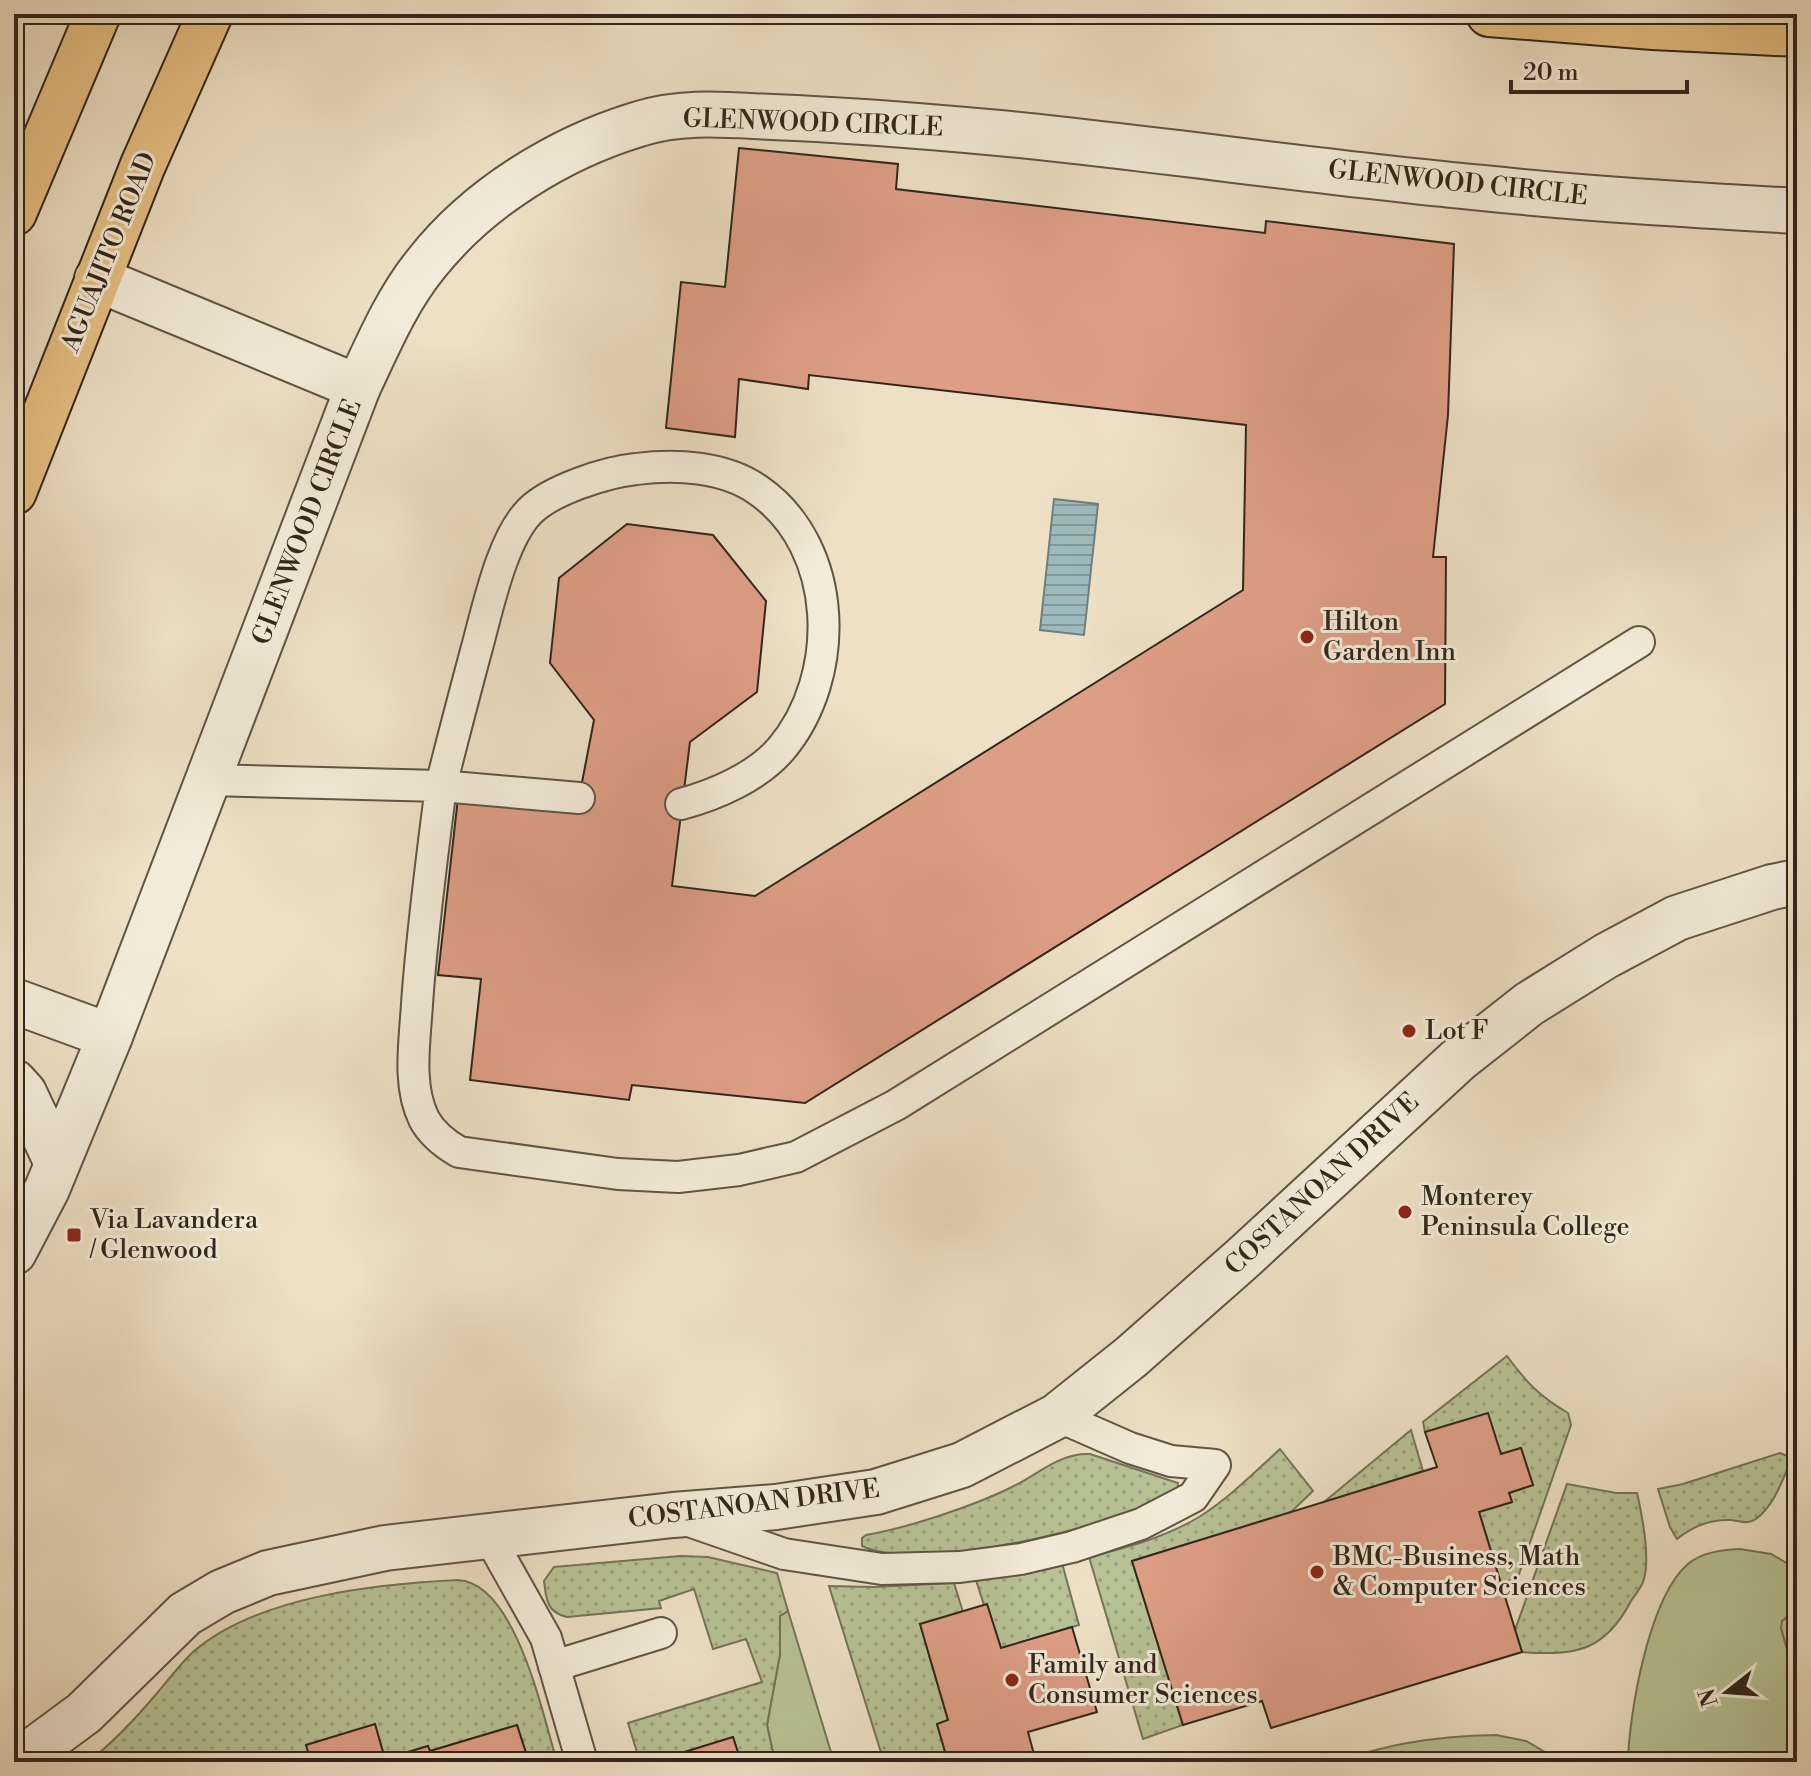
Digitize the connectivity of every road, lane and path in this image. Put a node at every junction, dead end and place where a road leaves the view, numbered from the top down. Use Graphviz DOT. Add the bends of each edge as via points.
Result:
graph roads {
  1 [pos="98,14"];
  2 [pos="210,14"];
  3 [pos="1489,14"];
  4 [pos="1797,34"];
  5 [pos="1797,211"];
  6 [pos="14,213"];
  7 [pos="97,279"];
  8 [pos="358,387"];
  9 [pos="14,492"];
  10 [pos="1639,642"];
  11 [pos="209,780"];
  12 [pos="441,786"];
  13 [pos="579,798"];
  14 [pos="681,804"];
  15 [pos="1797,882"];
  16 [pos="14,1001"];
  17 [pos="110,1036"];
  18 [pos="14,1082"];
  19 [pos="57,1163"];
  20 [pos="14,1252"];
  21 [pos="1057,1416"];
  22 [pos="673,1515"];
  23 [pos="488,1535"];
  24 [pos="661,1633"];
  25 [pos="554,1666"];
  26 [pos="14,1761"];
  27 [pos="582,1762"];
  1 -- 6 [label="main road"];
  2 -- 7 [label="main road, AGUAJITO ROAD"];
  3 -- 4 [label="main road"];
  5 -- 8 [label="street, GLENWOOD CIRCLE" via="1481,188 882,121 673,116 576,147 465,221 425,264 395,309"];
  7 -- 8 [label="street"];
  7 -- 9 [label="main road, AGUAJITO ROAD"];
  8 -- 11 [label="street, GLENWOOD CIRCLE"];
  10 -- 12 [label="lane" via="896,1105 796,1157 739,1170 678,1177 618,1174 459,1152 443,1143 425,1119 416,1090 414,1049"];
  11 -- 12 [label="lane"];
  11 -- 17 [label="street, GLENWOOD CIRCLE"];
  12 -- 13 [label="lane"];
  12 -- 14 [label="lane" via="504,551 530,511 572,486 618,471 663,466 716,472 743,483 791,519 814,559 824,613 821,663 805,712 780,751 744,778"];
  15 -- 21 [label="street, COSTANOAN DRIVE" via="1677,918 1529,1004 1458,1060 1242,1259"];
  16 -- 17 [label="street"];
  17 -- 19 [label="street, GLENWOOD CIRCLE"];
  18 -- 19 [label="street"];
  19 -- 20 [label="street, GLENWOOD CIRCLE"];
  21 -- 22 [label="street, COSTANOAN DRIVE" via="962,1465 876,1492"];
  21 -- 22 [label="lane" via="1171,1461 1215,1465 1193,1497 1141,1524 1072,1547 960,1567 882,1569 784,1554"];
  22 -- 23 [label="street, COSTANOAN DRIVE"];
  23 -- 25 [label="lane" via="546,1638"];
  23 -- 26 [label="street, COSTANOAN DRIVE" via="313,1561 222,1592 185,1614 84,1713"];
  24 -- 25 [label="lane"];
  25 -- 27 [label="lane"];
}
